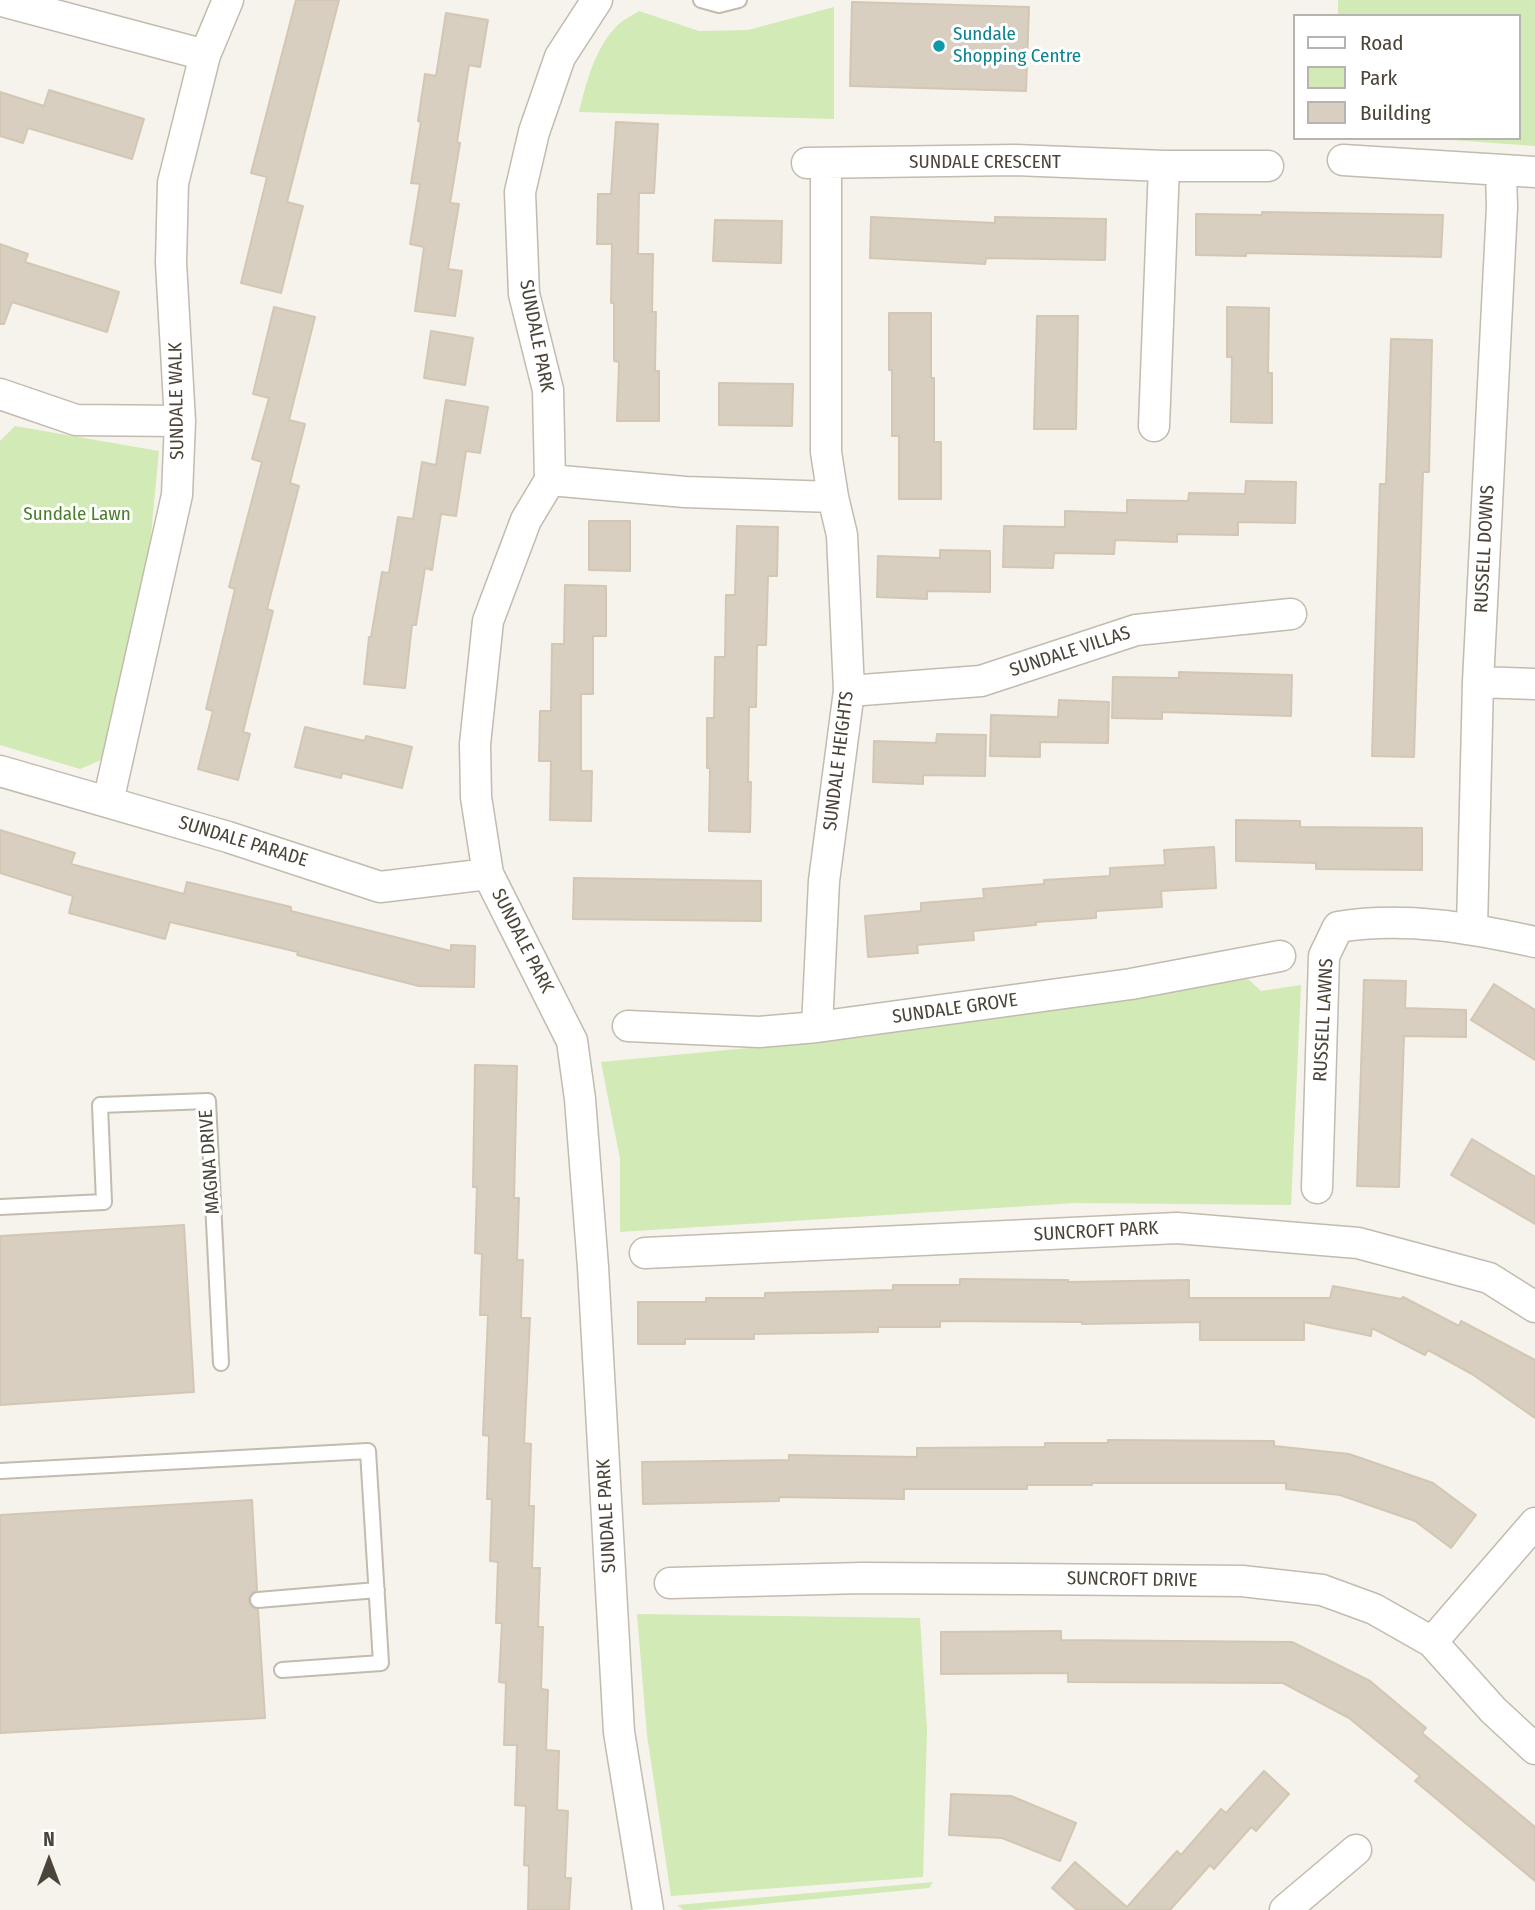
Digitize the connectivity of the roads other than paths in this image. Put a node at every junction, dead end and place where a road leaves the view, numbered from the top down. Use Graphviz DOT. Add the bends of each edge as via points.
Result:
graph roads {
  1 [pos="228,0"];
  2 [pos="597,0"];
  3 [pos="701,0"];
  4 [pos="739,0"];
  5 [pos="2,1"];
  6 [pos="205,55"];
  7 [pos="1343,160"];
  8 [pos="817,164"];
  9 [pos="1164,166"];
  10 [pos="1268,166"];
  11 [pos="1501,171"];
  12 [pos="1535,172"];
  13 [pos="3,402"];
  14 [pos="180,421"];
  15 [pos="1154,426"];
  16 [pos="550,480"];
  17 [pos="833,496"];
  18 [pos="1291,614"];
  19 [pos="1478,682"];
  20 [pos="1535,684"];
  21 [pos="849,691"];
  22 [pos="0,771"];
  23 [pos="108,802"];
  24 [pos="488,874"];
  25 [pos="1472,928"];
  26 [pos="1535,942"];
  27 [pos="1280,956"];
  28 [pos="628,1026"];
  29 [pos="817,1027"];
  30 [pos="1317,1188"];
  31 [pos="0,1207"];
  32 [pos="645,1254"];
  33 [pos="1535,1307"];
  34 [pos="220,1363"];
  35 [pos="0,1471"];
  36 [pos="1535,1523"];
  37 [pos="670,1583"];
  38 [pos="377,1590"];
  39 [pos="258,1600"];
  40 [pos="1432,1642"];
  41 [pos="282,1670"];
  42 [pos="1535,1749"];
  43 [pos="1356,1850"];
  44 [pos="648,1910"];
  45 [pos="1285,1910"];
  1 -- 6 [label="street, SUNDALE WALK"];
  2 -- 16 [label="street, SUNDALE PARK" via="559,57 520,192 524,294 548,390"];
  3 -- 4 [label="lane" via="719,5"];
  5 -- 6 [label="street"];
  6 -- 14 [label="street, SUNDALE WALK" via="173,183 171,263"];
  7 -- 11 [label="street"];
  8 -- 9 [label="street, SUNDALE CRESCENT" via="1015,160"];
  8 -- 17 [label="street, SUNDALE HEIGHTS" via="826,452"];
  9 -- 10 [label="street, SUNDALE CRESCENT"];
  9 -- 15 [label="street"];
  11 -- 12 [label="street"];
  11 -- 19 [label="street, RUSSELL DOWNS"];
  13 -- 14 [label="street" via="76,420"];
  14 -- 23 [label="street, SUNDALE WALK" via="177,495"];
  16 -- 17 [label="street" via="685,492"];
  16 -- 24 [label="street, SUNDALE PARK" via="526,520 488,621 475,744 476,797"];
  17 -- 21 [label="street, SUNDALE HEIGHTS" via="842,535"];
  18 -- 21 [label="street, SUNDALE VILLAS" via="1136,629 981,681"];
  19 -- 20 [label="street"];
  19 -- 25 [label="street, RUSSELL DOWNS"];
  21 -- 29 [label="street, SUNDALE HEIGHTS" via="824,881"];
  22 -- 23 [label="street, SUNDALE PARADE"];
  23 -- 24 [label="street, SUNDALE PARADE" via="380,887"];
  24 -- 44 [label="street, SUNDALE PARK" via="572,1041 593,1267 619,1732"];
  25 -- 26 [label="street, RUSSELL LAWNS"];
  25 -- 30 [label="street, RUSSELL LAWNS" via="1439,924 1338,927 1324,956"];
  27 -- 29 [label="street, SUNDALE GROVE" via="1131,984"];
  28 -- 29 [label="street, SUNDALE GROVE" via="759,1032"];
  31 -- 34 [label="lane, MAGNA DRIVE" via="104,1202 100,1105 208,1101"];
  32 -- 33 [label="street, SUNCROFT PARK" via="1177,1228 1358,1243 1489,1278"];
  35 -- 38 [label="lane" via="368,1451"];
  36 -- 40 [label="street"];
  37 -- 40 [label="street, SUNCROFT DRIVE" via="862,1578 1242,1581 1322,1590 1374,1609"];
  38 -- 39 [label="lane"];
  38 -- 41 [label="lane" via="381,1663"];
  40 -- 42 [label="street, SUNCROFT DRIVE"];
  43 -- 45 [label="street"];
}
